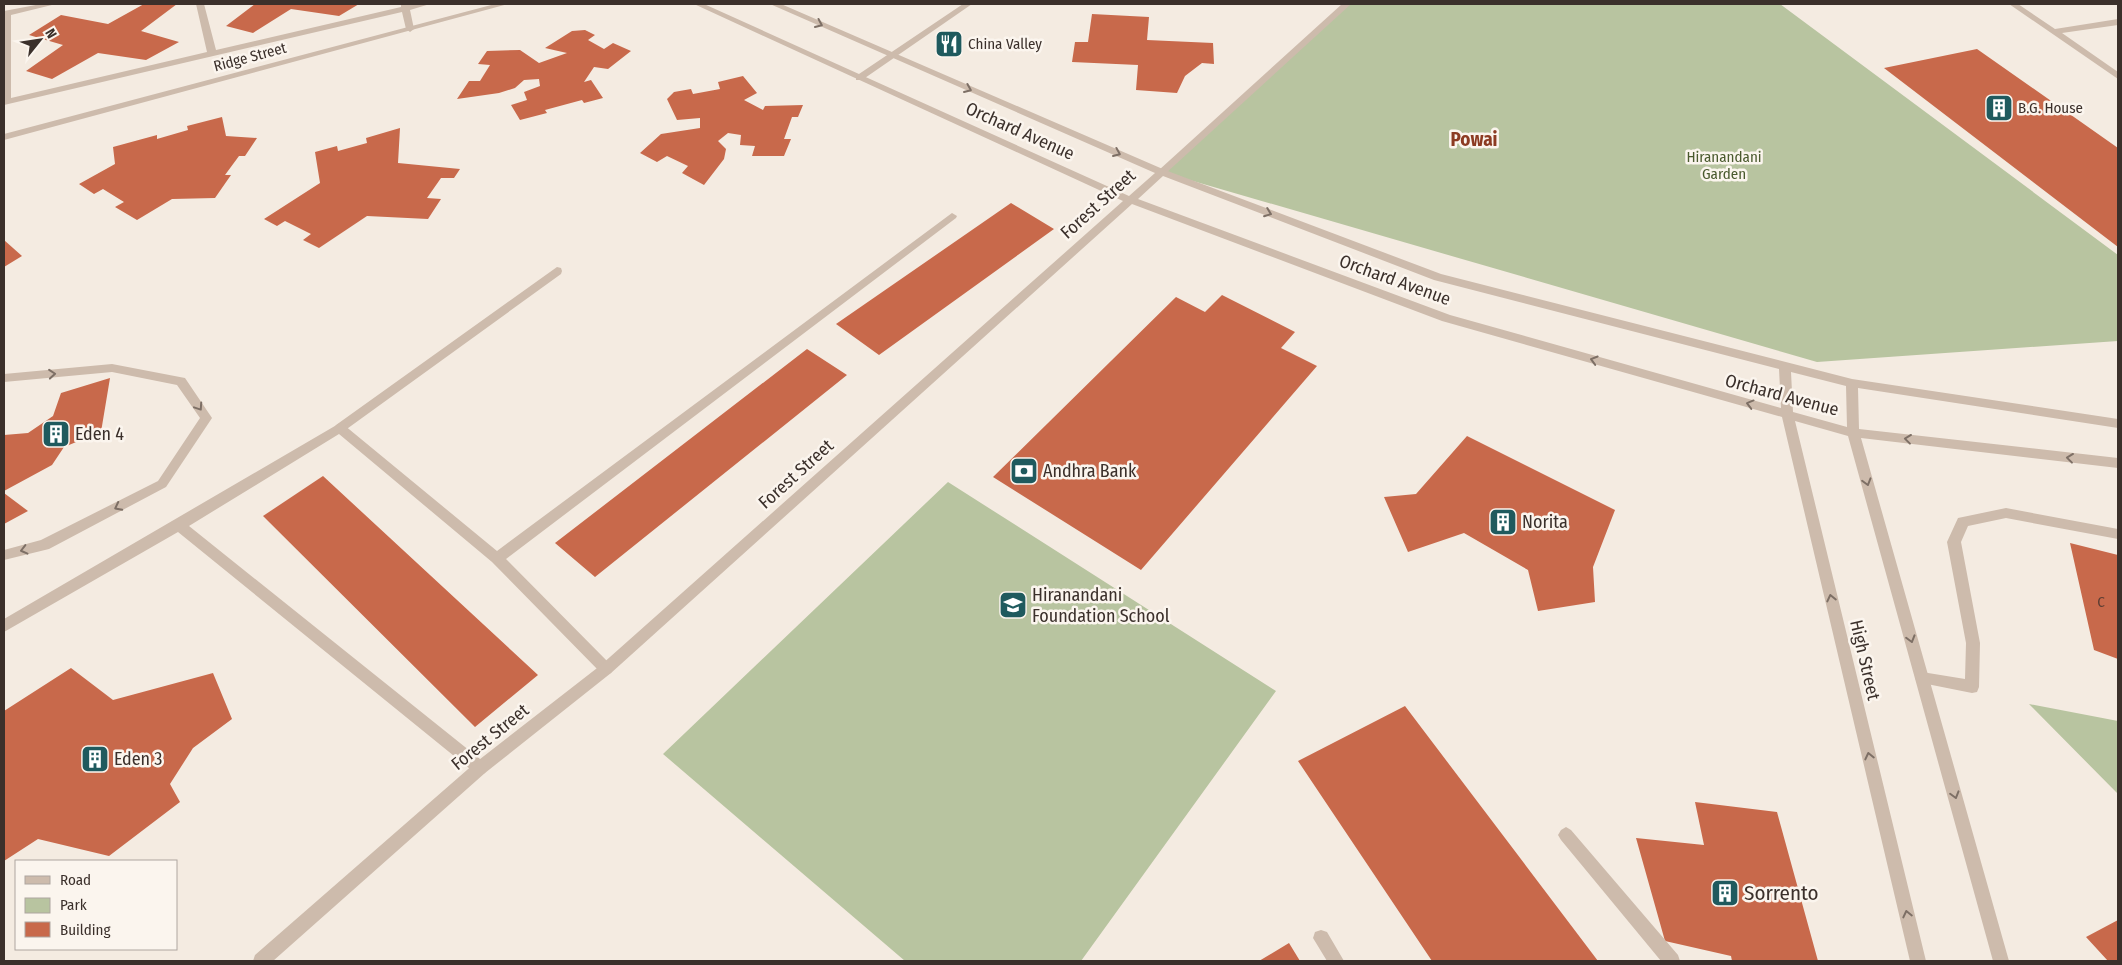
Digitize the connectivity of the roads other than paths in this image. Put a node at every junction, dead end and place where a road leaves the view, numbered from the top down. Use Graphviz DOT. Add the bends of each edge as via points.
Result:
graph roads {
  1 [pos="52,4"];
  2 [pos="200,4"];
  3 [pos="426,4"];
  4 [pos="504,4"];
  5 [pos="698,4"];
  6 [pos="774,4"];
  7 [pos="968,4"];
  8 [pos="1347,4"];
  9 [pos="2013,4"];
  10 [pos="406,6"];
  11 [pos="5,14"];
  12 [pos="2118,22"];
  13 [pos="410,29"];
  14 [pos="2054,32"];
  15 [pos="212,54"];
  16 [pos="891,56"];
  17 [pos="2118,76"];
  18 [pos="859,78"];
  19 [pos="5,101"];
  20 [pos="4,137"];
  21 [pos="1162,172"];
  22 [pos="1130,200"];
  23 [pos="952,216"];
  24 [pos="557,270"];
  25 [pos="1785,366"];
  26 [pos="4,378"];
  27 [pos="1852,383"];
  28 [pos="1787,414"];
  29 [pos="2118,423"];
  30 [pos="340,428"];
  31 [pos="1853,433"];
  32 [pos="2118,463"];
  33 [pos="179,525"];
  34 [pos="2118,534"];
  35 [pos="4,555"];
  36 [pos="497,558"];
  37 [pos="4,626"];
  38 [pos="606,669"];
  39 [pos="1922,678"];
  40 [pos="480,768"];
  41 [pos="1566,835"];
  42 [pos="1321,938"];
  43 [pos="261,961"];
  44 [pos="1336,961"];
  45 [pos="1672,961"];
  46 [pos="1918,961"];
  47 [pos="2001,961"];
  1 -- 11 [label="street"];
  2 -- 15 [label="street"];
  3 -- 10 [label="street"];
  4 -- 13 [label="street, Ridge Street"];
  5 -- 18 [label="street, Orchard Avenue"];
  6 -- 16 [label="street, Orchard Avenue, one-way"];
  7 -- 16 [label="street"];
  8 -- 21 [label="street, Forest Street"];
  9 -- 14 [label="street"];
  10 -- 13 [label="street"];
  10 -- 15 [label="street"];
  11 -- 19 [label="street"];
  12 -- 14 [label="street"];
  13 -- 20 [label="street, Ridge Street"];
  14 -- 17 [label="street"];
  15 -- 19 [label="street"];
  16 -- 18 [label="street"];
  16 -- 21 [label="street, Orchard Avenue, one-way"];
  18 -- 22 [label="street, Orchard Avenue"];
  21 -- 22 [label="street, Forest Street"];
  21 -- 25 [label="street, Orchard Avenue, one-way" via="1438,277"];
  28 -- 22 [label="street, Orchard Avenue, one-way" via="1446,318"];
  22 -- 38 [label="street, Forest Street"];
  23 -- 36 [label="street"];
  24 -- 30 [label="street"];
  25 -- 27 [label="street, Orchard Avenue"];
  25 -- 28 [label="street, High Street"];
  26 -- 35 [label="street, one-way" via="112,368 181,381 206,418 162,484 44,545"];
  27 -- 29 [label="street, Orchard Avenue"];
  27 -- 31 [label="street"];
  28 -- 31 [label="street, Orchard Avenue"];
  46 -- 28 [label="street, High Street, one-way"];
  30 -- 33 [label="street"];
  30 -- 36 [label="street"];
  32 -- 31 [label="street, Orchard Avenue, one-way"];
  31 -- 39 [label="street, one-way"];
  33 -- 37 [label="street"];
  33 -- 40 [label="street"];
  34 -- 39 [label="street" via="2006,513 1963,522 1954,542 1973,643 1972,687"];
  36 -- 38 [label="street"];
  38 -- 40 [label="street, Forest Street"];
  39 -- 47 [label="street, one-way"];
  40 -- 43 [label="street, Forest Street"];
  41 -- 45 [label="street"];
  42 -- 44 [label="street"];
}
